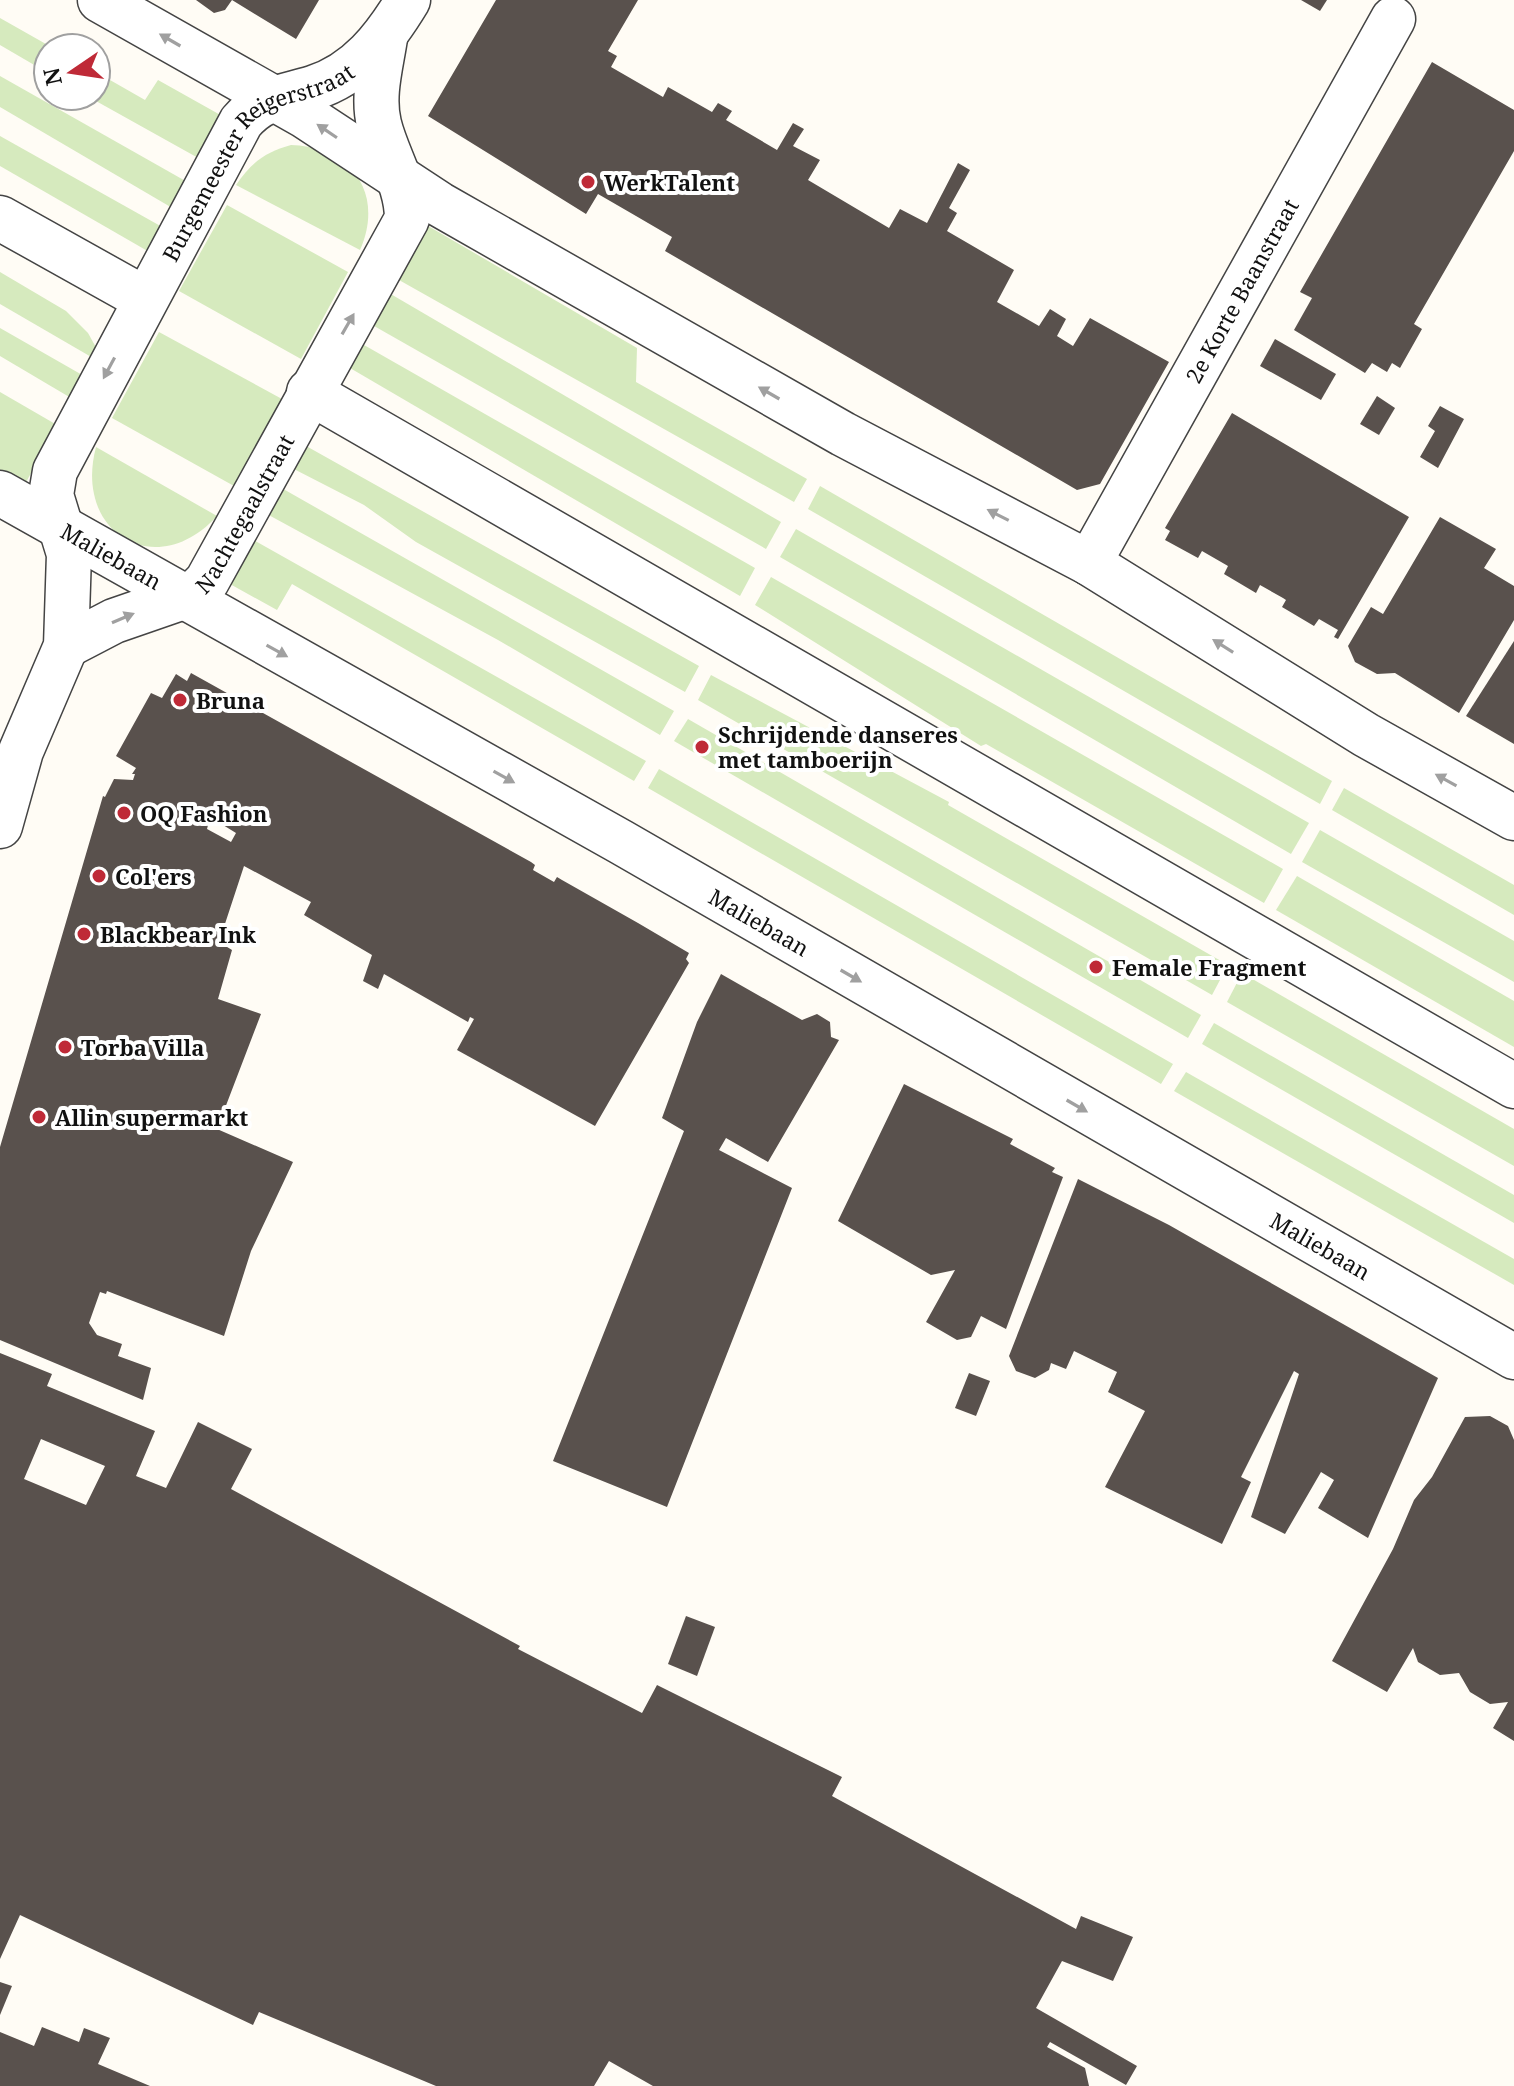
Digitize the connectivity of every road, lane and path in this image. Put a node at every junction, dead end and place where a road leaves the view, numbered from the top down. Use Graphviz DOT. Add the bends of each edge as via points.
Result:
graph roads {
  1 [pos="100,0"];
  2 [pos="408,0"];
  3 [pos="1393,19"];
  4 [pos="385,38"];
  5 [pos="272,98"];
  6 [pos="401,182"];
  7 [pos="0,218"];
  8 [pos="145,299"];
  9 [pos="309,392"];
  10 [pos="0,493"];
  11 [pos="58,524"];
  12 [pos="1089,563"];
  13 [pos="183,599"];
  14 [pos="66,646"];
  15 [pos="1514,818"];
  16 [pos="0,826"];
  17 [pos="1514,1086"];
  18 [pos="1514,1357"];
  5 -- 1 [label="street, one-way"];
  2 -- 4 [label="street, Burgemeester Reigerstraat"];
  3 -- 12 [label="street, 2e Korte Baanstraat"];
  4 -- 5 [label="street, Burgemeester Reigerstraat" via="351,70 316,87"];
  4 -- 6 [label="street, Burgemeester Reigerstraat" via="377,92 379,122"];
  6 -- 5 [label="street, one-way"];
  5 -- 8 [label="street, Burgemeester Reigerstraat" via="253,107 241,122"];
  9 -- 6 [label="street, Burgemeester Reigerstraat, one-way" via="407,219"];
  12 -- 6 [label="street, one-way" via="843,434"];
  7 -- 8 [label="street"];
  8 -- 11 [label="street, one-way" via="55,471 51,495"];
  9 -- 13 [label="street, Nachtegaalstraat" via="207,581"];
  9 -- 17 [label="street"];
  10 -- 11 [label="street, Maliebaan"];
  11 -- 13 [label="street, Maliebaan"];
  11 -- 14 [label="street" via="69,554"];
  15 -- 12 [label="street, one-way" via="1366,735"];
  14 -- 13 [label="street, Nachtegaalstraat, one-way" via="114,621"];
  13 -- 18 [label="street, Maliebaan, one-way" via="621,842"];
  14 -- 16 [label="street" via="21,751"];
}
